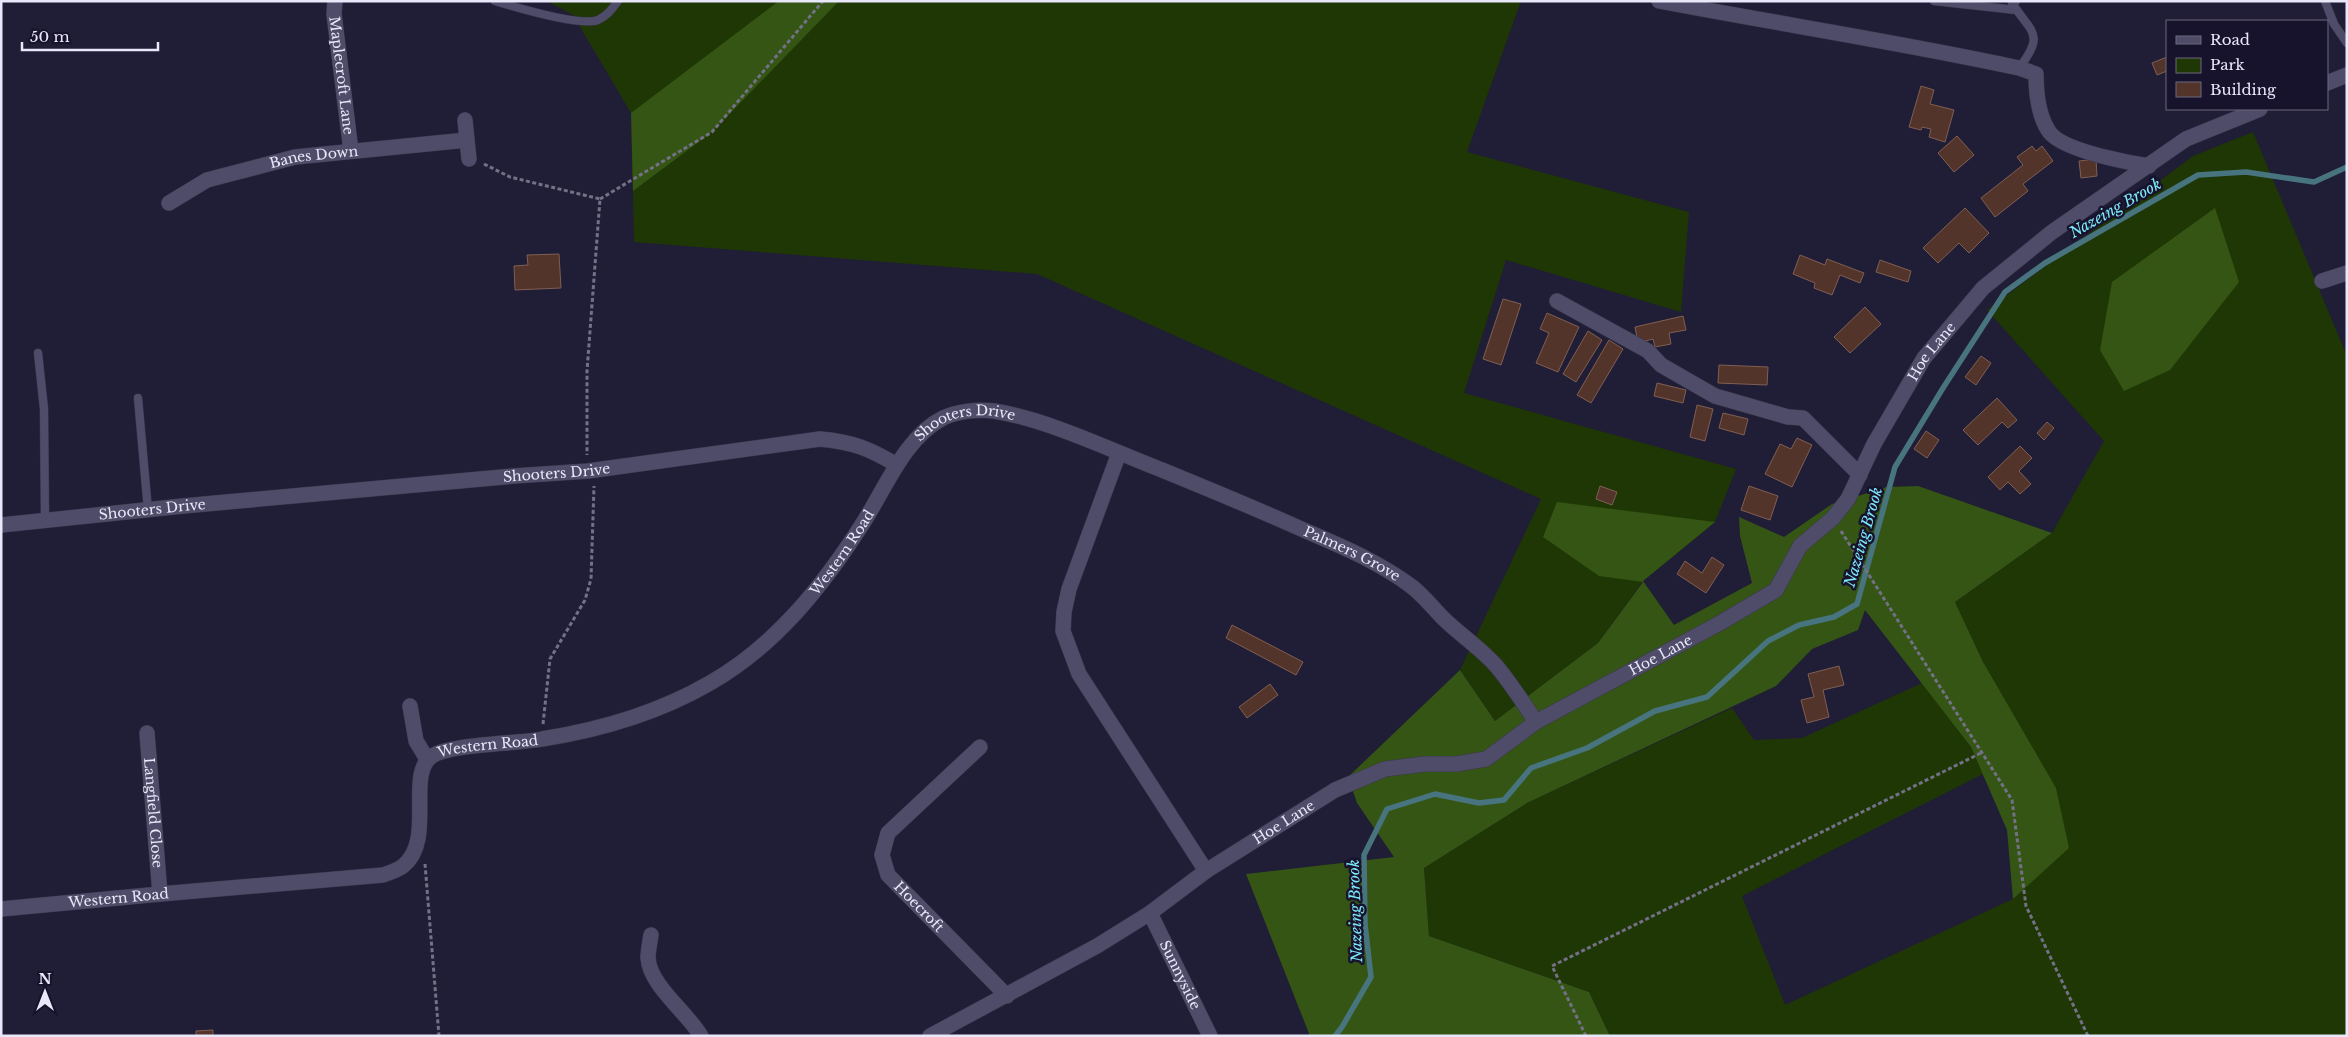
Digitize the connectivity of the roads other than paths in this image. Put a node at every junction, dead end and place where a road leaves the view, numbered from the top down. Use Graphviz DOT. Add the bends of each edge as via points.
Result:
graph roads {
  1 [pos="335,1"];
  2 [pos="494,1"];
  3 [pos="618,1"];
  4 [pos="1659,1"];
  5 [pos="1934,1"];
  6 [pos="2325,1"];
  7 [pos="2016,5"];
  8 [pos="2347,43"];
  9 [pos="2019,68"];
  10 [pos="2347,75"];
  11 [pos="2328,83"];
  12 [pos="2258,110"];
  13 [pos="465,120"];
  14 [pos="467,140"];
  15 [pos="350,151"];
  16 [pos="469,159"];
  17 [pos="2148,166"];
  18 [pos="169,203"];
  19 [pos="2347,273"];
  20 [pos="2322,281"];
  21 [pos="1557,301"];
  22 [pos="38,352"];
  23 [pos="138,398"];
  24 [pos="1080,438"];
  25 [pos="1118,453"];
  26 [pos="897,465"];
  27 [pos="1860,475"];
  28 [pos="148,510"];
  29 [pos="45,521"];
  30 [pos="1,525"];
  31 [pos="410,706"];
  32 [pos="1536,722"];
  33 [pos="147,733"];
  34 [pos="980,747"];
  35 [pos="427,759"];
  36 [pos="1206,872"];
  37 [pos="160,894"];
  38 [pos="1,909"];
  39 [pos="1150,913"];
  40 [pos="651,935"];
  41 [pos="1007,996"];
  42 [pos="946,1032"];
  43 [pos="701,1036"];
  44 [pos="930,1036"];
  45 [pos="1210,1036"];
  1 -- 15 [label="street, Maplecroft Lane"];
  2 -- 3 [label="lane" via="584,21 599,19"];
  4 -- 9 [label="street" via="1913,45"];
  5 -- 7 [label="lane"];
  6 -- 8 [label="lane" via="2334,24"];
  7 -- 9 [label="lane" via="2033,29 2033,50"];
  9 -- 17 [label="street" via="2036,74 2036,93 2048,131 2069,146"];
  10 -- 11 [label="street"];
  12 -- 17 [label="street, Hoe Lane" via="2186,139"];
  13 -- 14 [label="street"];
  14 -- 15 [label="street, Banes Down"];
  14 -- 16 [label="street"];
  15 -- 18 [label="street, Banes Down" via="295,157 207,180"];
  17 -- 27 [label="street, Hoe Lane" via="2052,232 1983,288 1924,358 1874,444"];
  19 -- 20 [label="street"];
  21 -- 27 [label="street" via="1648,351 1661,365 1715,396 1788,417 1803,418"];
  22 -- 29 [label="lane" via="44,409"];
  23 -- 28 [label="lane"];
  24 -- 25 [label="street, Palmers Grove"];
  24 -- 26 [label="street, Shooters Drive" via="1021,417 989,410 962,412 943,418 924,431"];
  25 -- 32 [label="street, Palmers Grove" via="1239,501 1389,570 1417,590 1496,665"];
  25 -- 36 [label="street" via="1069,589 1063,632 1079,674"];
  26 -- 28 [label="street, Shooters Drive" via="874,451 849,442 820,439 591,470"];
  26 -- 35 [label="street, Western Road" via="863,523 822,582 789,621 751,657 709,684 619,722 542,739 443,750"];
  27 -- 32 [label="street, Hoe Lane" via="1848,499 1832,518 1800,546 1776,590"];
  28 -- 29 [label="street, Shooters Drive"];
  29 -- 30 [label="street, Shooters Drive"];
  31 -- 35 [label="street" via="416,741"];
  32 -- 36 [label="street, Hoe Lane" via="1486,759 1385,769 1335,790"];
  33 -- 37 [label="street, Langfield Close"];
  34 -- 41 [label="street, Hoecroft" via="888,833 882,856 888,875"];
  35 -- 37 [label="street, Western Road" via="421,774 421,819 416,848 404,865 383,875"];
  36 -- 39 [label="street, Hoe Lane"];
  37 -- 38 [label="street, Western Road"];
  39 -- 41 [label="street, Hoe Lane"];
  39 -- 45 [label="street, Sunnyside"];
  40 -- 43 [label="street" via="648,960 660,988 693,1022"];
  41 -- 42 [label="street, Hoe Lane"];
  42 -- 44 [label="street, Hoe Lane"];
}
